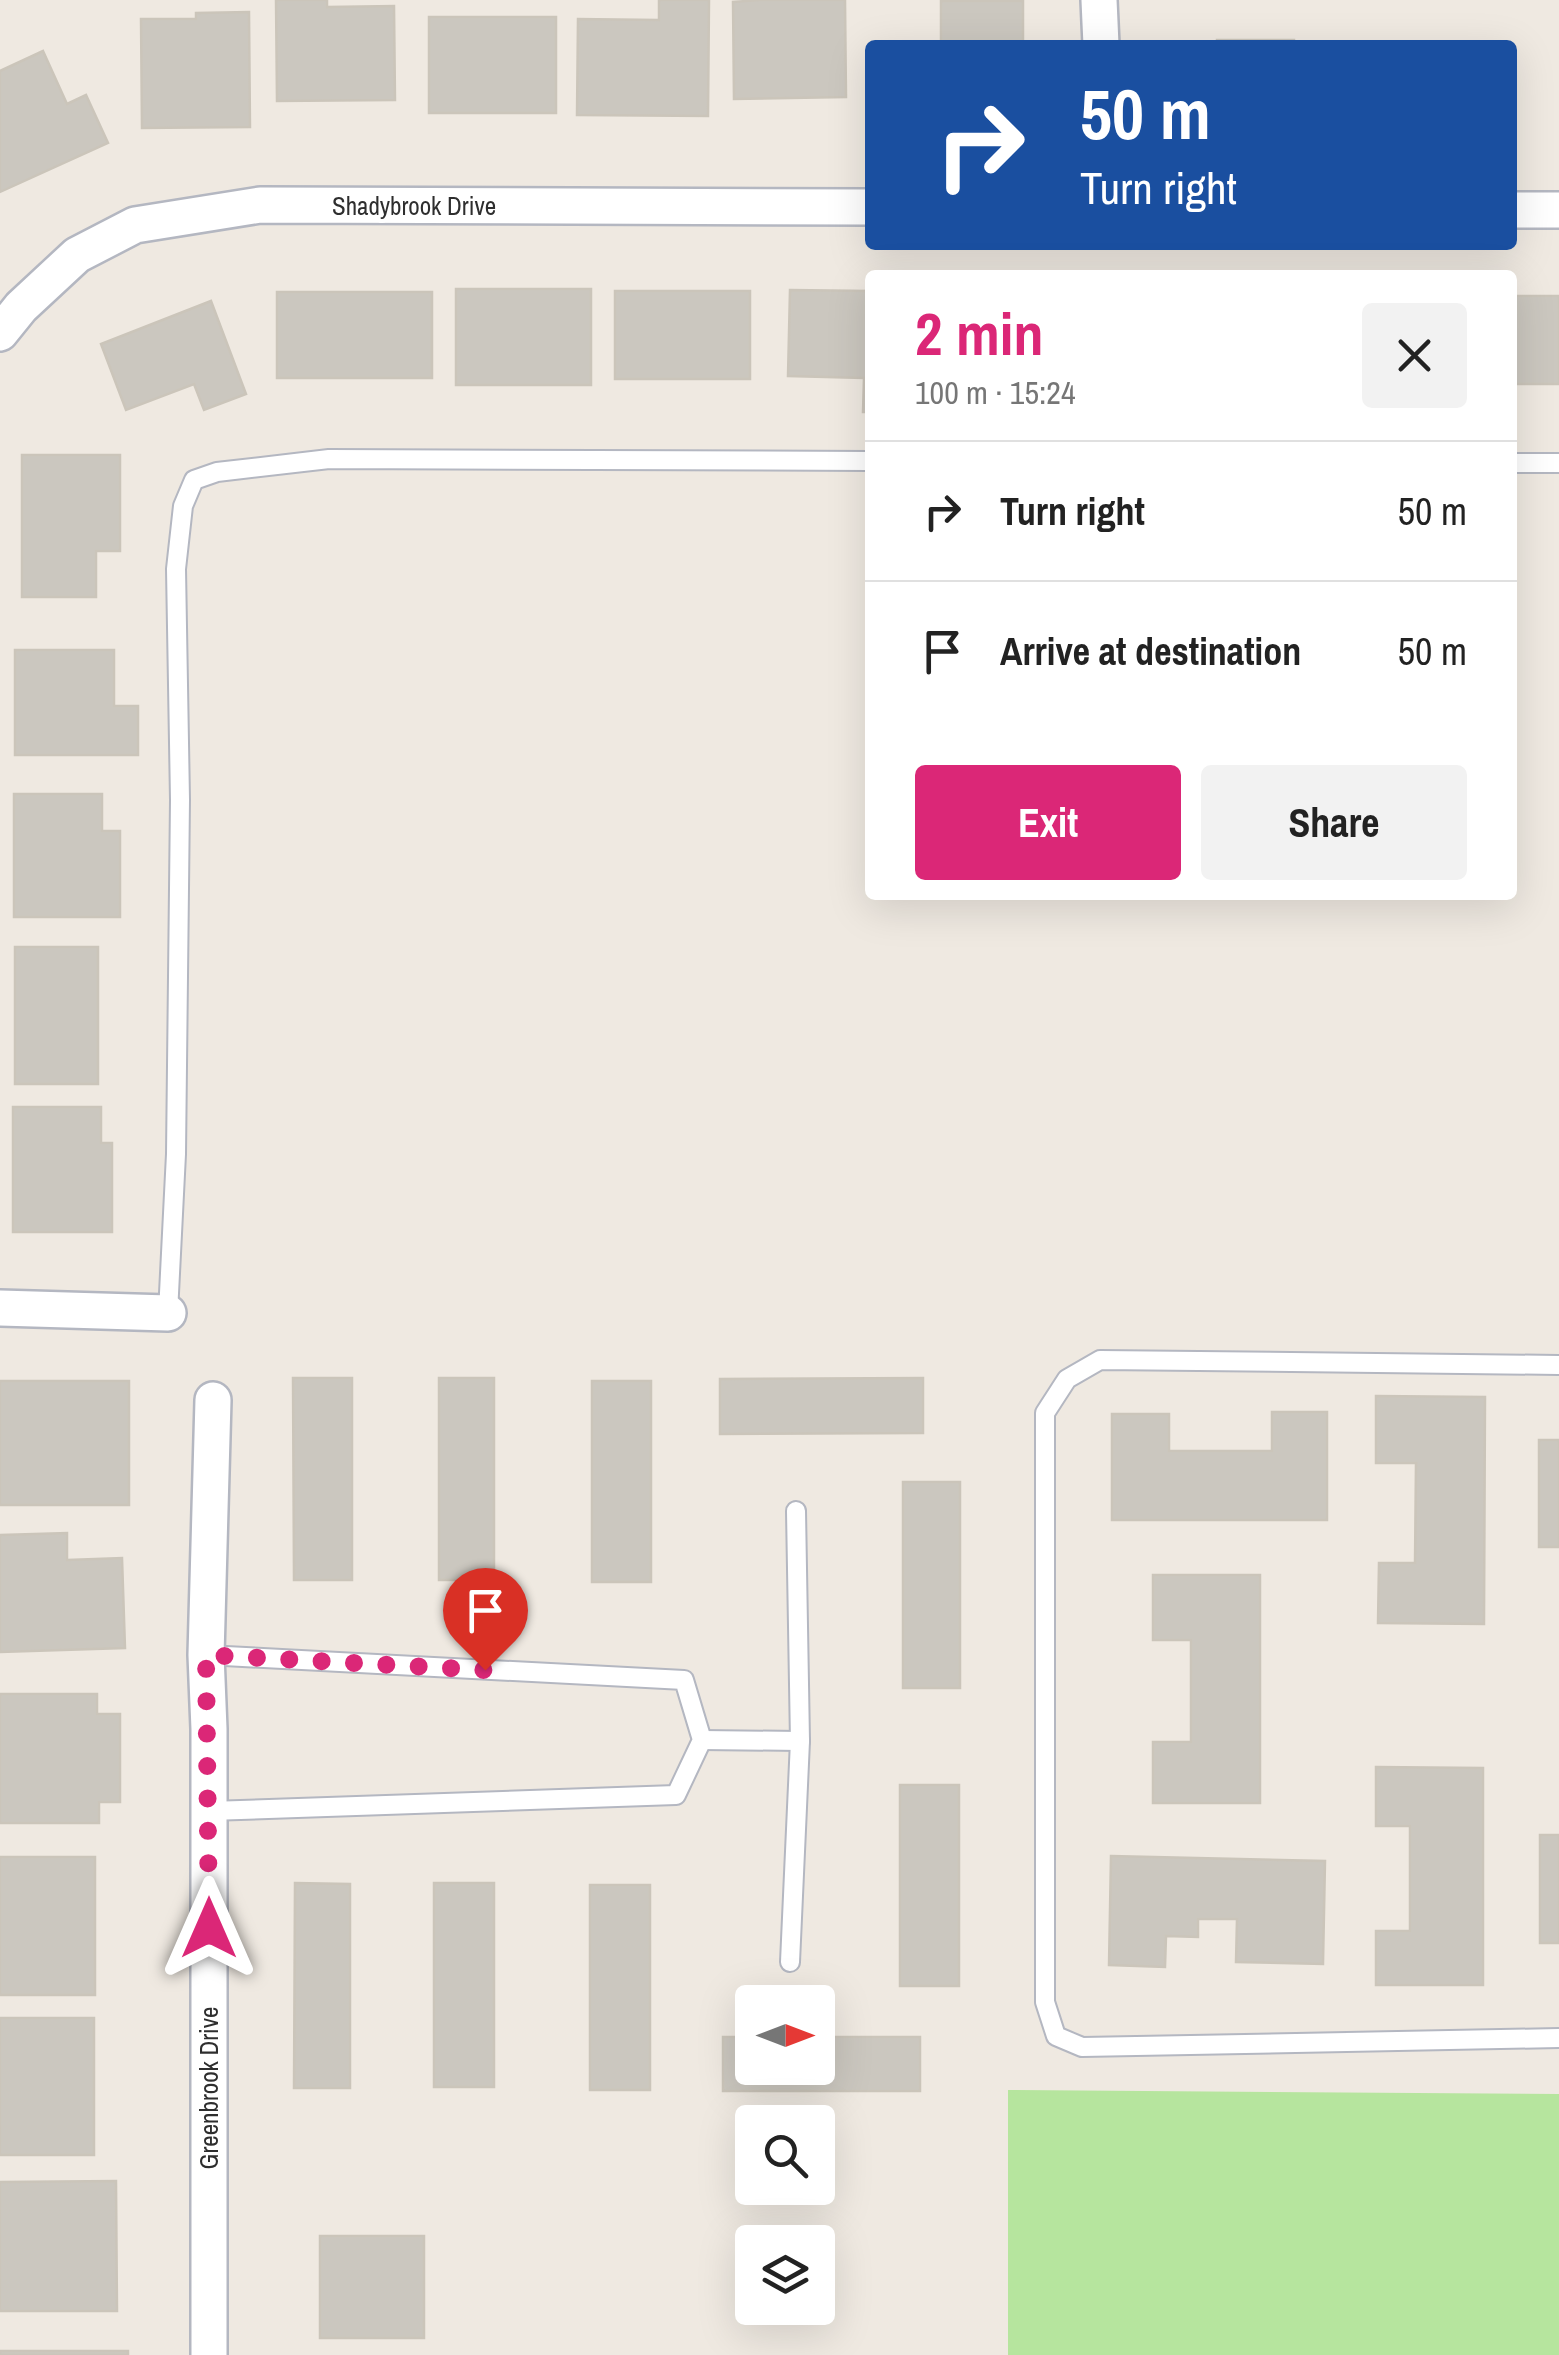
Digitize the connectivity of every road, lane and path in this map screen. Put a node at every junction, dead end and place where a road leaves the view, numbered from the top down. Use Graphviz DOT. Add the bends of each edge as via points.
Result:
graph roads {
  1 [pos="1098,0"];
  2 [pos="1101,40"];
  3 [pos="865,208"];
  4 [pos="1517,210"];
  5 [pos="1559,210"];
  6 [pos="0,333"];
  7 [pos="865,461"];
  8 [pos="1517,463"];
  9 [pos="1559,463"];
  10 [pos="0,1308"];
  11 [pos="168,1313"];
  12 [pos="1559,1365"];
  13 [pos="213,1400"];
  14 [pos="796,1511"];
  15 [pos="206,1655"];
  16 [pos="702,1740"];
  17 [pos="800,1742"];
  18 [pos="209,1811"];
  19 [pos="790,1962"];
  20 [pos="1559,2038"];
  21 [pos="209,2355"];
  1 -- 2 [label="street"];
  3 -- 6 [label="street, Shadybrook Drive" via="260,206 135,225 76,255"];
  4 -- 5 [label="street"];
  7 -- 11 [label="lane" via="330,459 194,480 176,569 180,800"];
  8 -- 9 [label="lane"];
  10 -- 11 [label="street"];
  12 -- 20 [label="lane" via="1100,1360 1068,1379 1045,1412 1045,2002 1056,2036 1082,2047"];
  13 -- 15 [label="street, Greenbrook Drive"];
  14 -- 17 [label="lane"];
  15 -- 16 [label="lane" via="684,1680"];
  15 -- 18 [label="street, Greenbrook Drive"];
  16 -- 17 [label="lane"];
  16 -- 18 [label="lane" via="676,1795"];
  17 -- 19 [label="lane"];
  18 -- 21 [label="street, Greenbrook Drive"];
}
